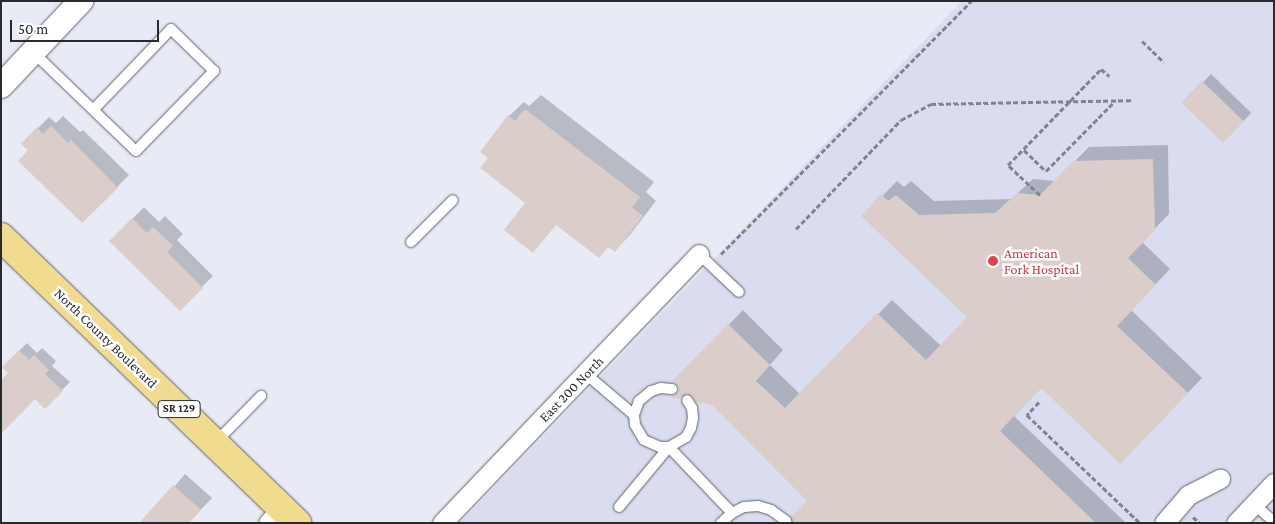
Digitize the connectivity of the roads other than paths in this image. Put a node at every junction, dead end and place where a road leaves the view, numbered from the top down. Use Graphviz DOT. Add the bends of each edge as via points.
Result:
graph roads {
  1 [pos="81,1"];
  2 [pos="34,53"];
  3 [pos="1,86"];
  4 [pos="94,109"];
  5 [pos="453,200"];
  6 [pos="1,237"];
  7 [pos="412,242"];
  8 [pos="699,254"];
  9 [pos="739,292"];
  10 [pos="586,374"];
  11 [pos="672,389"];
  12 [pos="261,396"];
  13 [pos="687,400"];
  14 [pos="634,416"];
  15 [pos="215,443"];
  16 [pos="669,446"];
  17 [pos="1220,479"];
  18 [pos="1274,483"];
  19 [pos="1254,504"];
  20 [pos="619,507"];
  21 [pos="732,513"];
  22 [pos="282,518"];
  23 [pos="786,521"];
  24 [pos="1274,522"];
  25 [pos="442,523"];
  26 [pos="721,523"];
  27 [pos="1164,523"];
  28 [pos="1236,523"];
  1 -- 2 [label="street"];
  2 -- 3 [label="street"];
  2 -- 4 [label="lane"];
  4 -- 4 [label="lane" via="136,151 214,71 171,29"];
  5 -- 7 [label="lane"];
  6 -- 15 [label="main road, North County Boulevard / SR 129"];
  8 -- 9 [label="lane"];
  8 -- 10 [label="street, East 200 North"];
  10 -- 14 [label="lane"];
  10 -- 25 [label="street, East 200 North"];
  11 -- 14 [label="lane" via="661,388 644,395"];
  12 -- 15 [label="lane"];
  13 -- 16 [label="lane" via="692,408 691,428 686,437"];
  14 -- 16 [label="lane" via="635,425 644,440 660,447"];
  15 -- 22 [label="main road, North County Boulevard / SR 129"];
  16 -- 20 [label="lane"];
  16 -- 21 [label="lane"];
  17 -- 27 [label="street" via="1188,495"];
  18 -- 19 [label="street"];
  19 -- 24 [label="lane"];
  19 -- 28 [label="street"];
  21 -- 23 [label="lane" via="744,507 758,506 771,510"];
  21 -- 26 [label="lane"];
}
